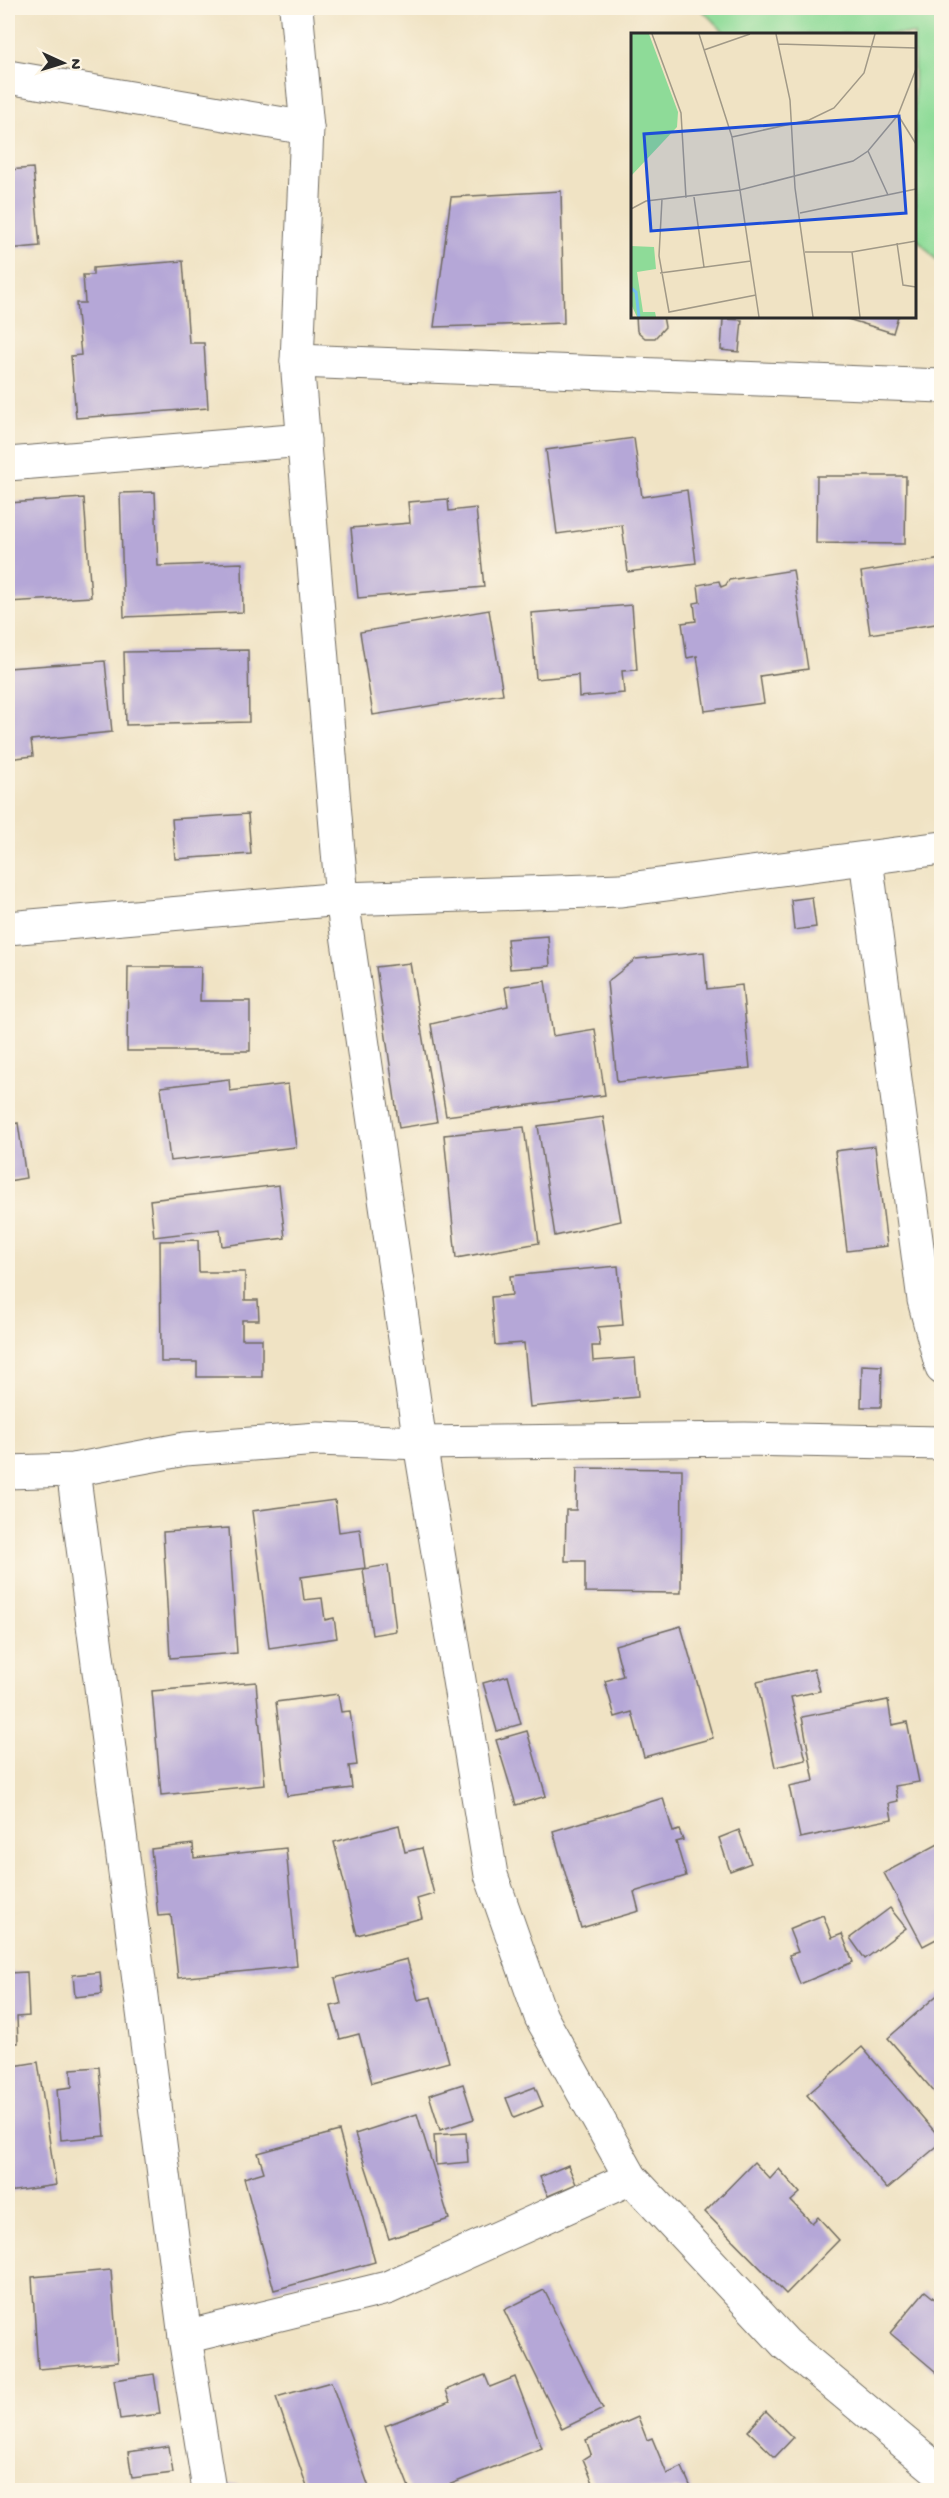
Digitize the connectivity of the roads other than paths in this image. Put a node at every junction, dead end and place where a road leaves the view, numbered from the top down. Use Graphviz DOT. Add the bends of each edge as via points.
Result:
graph roads {
  1 [pos="296,8"];
  2 [pos="8,77"];
  3 [pos="307,128"];
  4 [pos="297,361"];
  5 [pos="942,386"];
  6 [pos="304,441"];
  7 [pos="8,464"];
  8 [pos="942,848"];
  9 [pos="866,859"];
  10 [pos="342,899"];
  11 [pos="8,928"];
  12 [pos="942,1368"];
  13 [pos="420,1443"];
  14 [pos="942,1443"];
  15 [pos="73,1470"];
  16 [pos="8,1472"];
  17 [pos="631,2178"];
  18 [pos="185,2337"];
  19 [pos="942,2474"];
  20 [pos="209,2490"];
  1 -- 3 [label="street"];
  2 -- 3 [label="street"];
  3 -- 4 [label="street"];
  4 -- 5 [label="street"];
  4 -- 6 [label="street"];
  6 -- 7 [label="street"];
  6 -- 10 [label="street"];
  8 -- 9 [label="street"];
  9 -- 10 [label="street" via="621,890"];
  9 -- 12 [label="street" via="924,1300"];
  10 -- 11 [label="street"];
  10 -- 13 [label="street"];
  13 -- 14 [label="street" via="745,1439"];
  13 -- 15 [label="street" via="296,1440 185,1449"];
  13 -- 17 [label="street" via="492,1875 541,2017"];
  15 -- 16 [label="street"];
  15 -- 18 [label="street"];
  17 -- 18 [label="street" via="387,2288"];
  17 -- 19 [label="street" via="786,2344"];
  18 -- 20 [label="street"];
}
